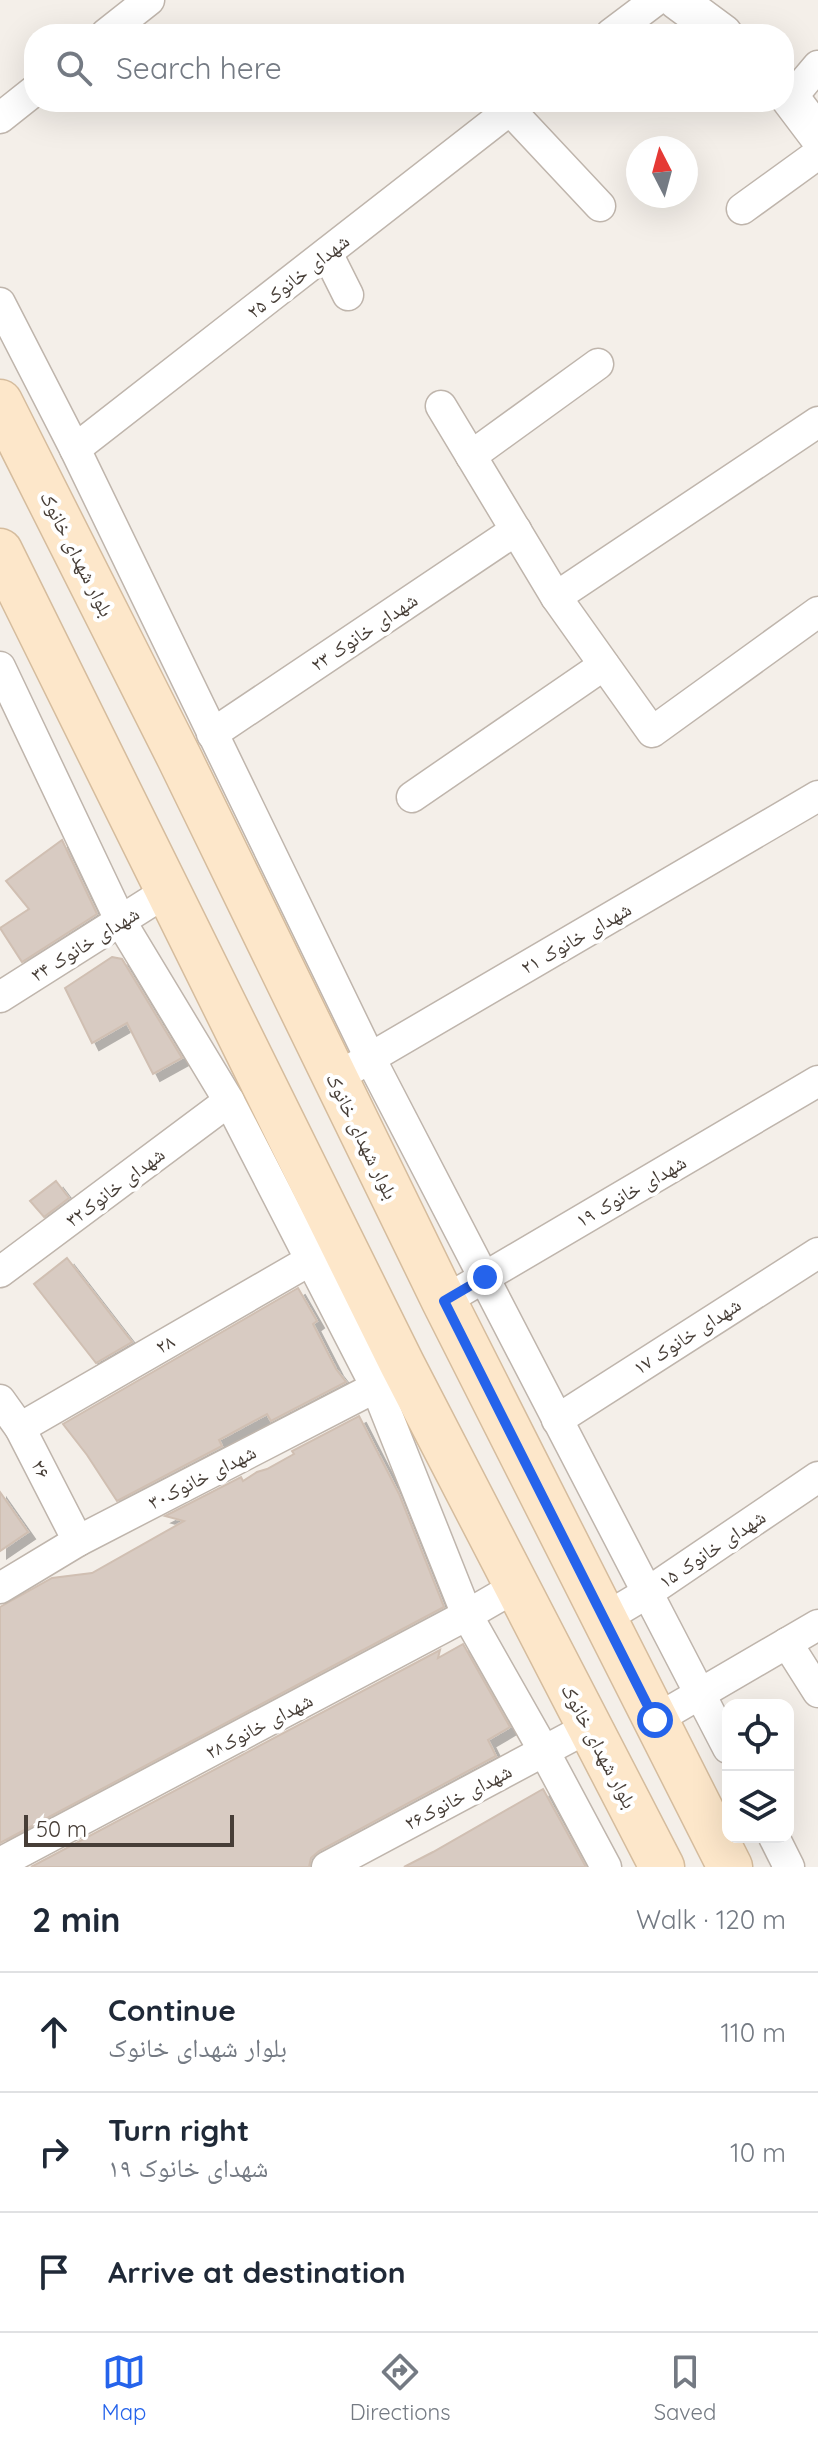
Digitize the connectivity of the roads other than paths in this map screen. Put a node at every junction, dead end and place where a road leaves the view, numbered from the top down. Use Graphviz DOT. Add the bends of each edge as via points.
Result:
graph roads {
  1 [pos="149,0"];
  2 [pos="656,0"];
  3 [pos="677,0"];
  4 [pos="119,24"];
  5 [pos="624,24"];
  6 [pos="709,24"];
  7 [pos="818,66"];
  8 [pos="794,88"];
  9 [pos="24,99"];
  10 [pos="794,102"];
  11 [pos="507,112"];
  12 [pos="520,112"];
  13 [pos="0,118"];
  14 [pos="818,135"];
  15 [pos="818,154"];
  16 [pos="600,206"];
  17 [pos="742,209"];
  18 [pos="327,253"];
  19 [pos="348,295"];
  20 [pos="0,303"];
  21 [pos="598,364"];
  22 [pos="0,402"];
  23 [pos="441,406"];
  24 [pos="818,422"];
  25 [pos="75,449"];
  26 [pos="471,456"];
  27 [pos="516,530"];
  28 [pos="0,551"];
  29 [pos="556,597"];
  30 [pos="123,598"];
  31 [pos="818,612"];
  32 [pos="604,665"];
  33 [pos="0,667"];
  34 [pos="212,734"];
  35 [pos="818,796"];
  36 [pos="412,797"];
  37 [pos="169,890"];
  38 [pos="121,922"];
  39 [pos="282,924"];
  40 [pos="0,997"];
  41 [pos="352,1068"];
  42 [pos="818,1081"];
  43 [pos="229,1101"];
  44 [pos="818,1253"];
  45 [pos="309,1261"];
  46 [pos="0,1272"];
  47 [pos="485,1277"];
  48 [pos="444,1301"];
  49 [pos="389,1375"];
  50 [pos="0,1400"];
  51 [pos="557,1420"];
  52 [pos="20,1428"];
  53 [pos="818,1477"];
  54 [pos="78,1541"];
  55 [pos="517,1586"];
  56 [pos="0,1588"];
  57 [pos="647,1593"];
  58 [pos="467,1615"];
  59 [pos="605,1618"];
  60 [pos="818,1625"];
  61 [pos="787,1643"];
  62 [pos="818,1692"];
  63 [pos="700,1694"];
  64 [pos="655,1720"];
  65 [pos="589,1727"];
  66 [pos="722,1736"];
  67 [pos="544,1751"];
  68 [pos="777,1843"];
  69 [pos="0,1863"];
  70 [pos="327,1867"];
  71 [pos="606,1867"];
  72 [pos="662,1867"];
  73 [pos="730,1867"];
  74 [pos="789,1867"];
  1 -- 4 [label="street"];
  2 -- 5 [label="street"];
  3 -- 6 [label="street"];
  7 -- 8 [label="street"];
  9 -- 13 [label="street"];
  10 -- 14 [label="street"];
  11 -- 18 [label="street, شهدای خانوک ۲۵"];
  12 -- 16 [label="street"];
  15 -- 17 [label="street"];
  18 -- 19 [label="street"];
  18 -- 25 [label="street, شهدای خانوک ۲۵"];
  20 -- 25 [label="street"];
  21 -- 26 [label="street"];
  22 -- 30 [label="main road, بلوار شهدای خانوک"];
  23 -- 26 [label="street"];
  24 -- 29 [label="street"];
  25 -- 30 [label="street"];
  26 -- 27 [label="street"];
  27 -- 29 [label="street"];
  27 -- 34 [label="street, شهدای خانوک ۲۳"];
  28 -- 37 [label="main road, بلوار شهدای خانوک"];
  29 -- 32 [label="street"];
  30 -- 34 [label="street"];
  30 -- 39 [label="main road, بلوار شهدای خانوک"];
  31 -- 32 [label="street" via="652,732"];
  32 -- 36 [label="street"];
  33 -- 38 [label="street"];
  34 -- 39 [label="street"];
  35 -- 41 [label="street, شهدای خانوک ۲۱"];
  37 -- 38 [label="street, ۳۴ شهدای خانوک"];
  37 -- 49 [label="main road, بلوار شهدای خانوک"];
  38 -- 40 [label="street, ۳۴ شهدای خانوک"];
  38 -- 43 [label="street"];
  39 -- 41 [label="main road, بلوار شهدای خانوک"];
  41 -- 47 [label="street"];
  41 -- 48 [label="main road, بلوار شهدای خانوک"];
  42 -- 47 [label="street, شهدای خانوک ۱۹"];
  43 -- 45 [label="street"];
  43 -- 46 [label="street, شهدای خانوک۳۲"];
  44 -- 51 [label="street, شهدای خانوک ۱۷"];
  45 -- 49 [label="street"];
  45 -- 52 [label="street, ۲۸"];
  47 -- 48 [label="street, شهدای خانوک ۱۹"];
  47 -- 51 [label="street"];
  48 -- 59 [label="main road, بلوار شهدای خانوک"];
  49 -- 54 [label="street, شهدای خانوک۳۰"];
  49 -- 55 [label="main road, بلوار شهدای خانوک"];
  49 -- 58 [label="street"];
  50 -- 52 [label="street, ۲۶"];
  51 -- 57 [label="street"];
  52 -- 54 [label="street, ۲۶"];
  53 -- 57 [label="street, شهدای خانوک ۱۵"];
  54 -- 56 [label="street, شهدای خانوک۳۰"];
  55 -- 58 [label="street, شهدای خانوک۲۸"];
  55 -- 65 [label="main road, بلوار شهدای خانوک"];
  57 -- 59 [label="street, شهدای خانوک ۱۵"];
  57 -- 63 [label="street"];
  58 -- 67 [label="street"];
  58 -- 69 [label="street, شهدای خانوک۲۸"];
  59 -- 64 [label="main road, بلوار شهدای خانوک"];
  60 -- 61 [label="street"];
  61 -- 62 [label="street"];
  61 -- 63 [label="street"];
  63 -- 64 [label="street"];
  63 -- 66 [label="street"];
  64 -- 73 [label="main road, بلوار شهدای خانوک"];
  65 -- 67 [label="street, شهدای خانوک۲۶"];
  65 -- 72 [label="main road, بلوار شهدای خانوک"];
  67 -- 70 [label="street, شهدای خانوک۲۶"];
  67 -- 71 [label="street"];
  68 -- 74 [label="street"];
}
